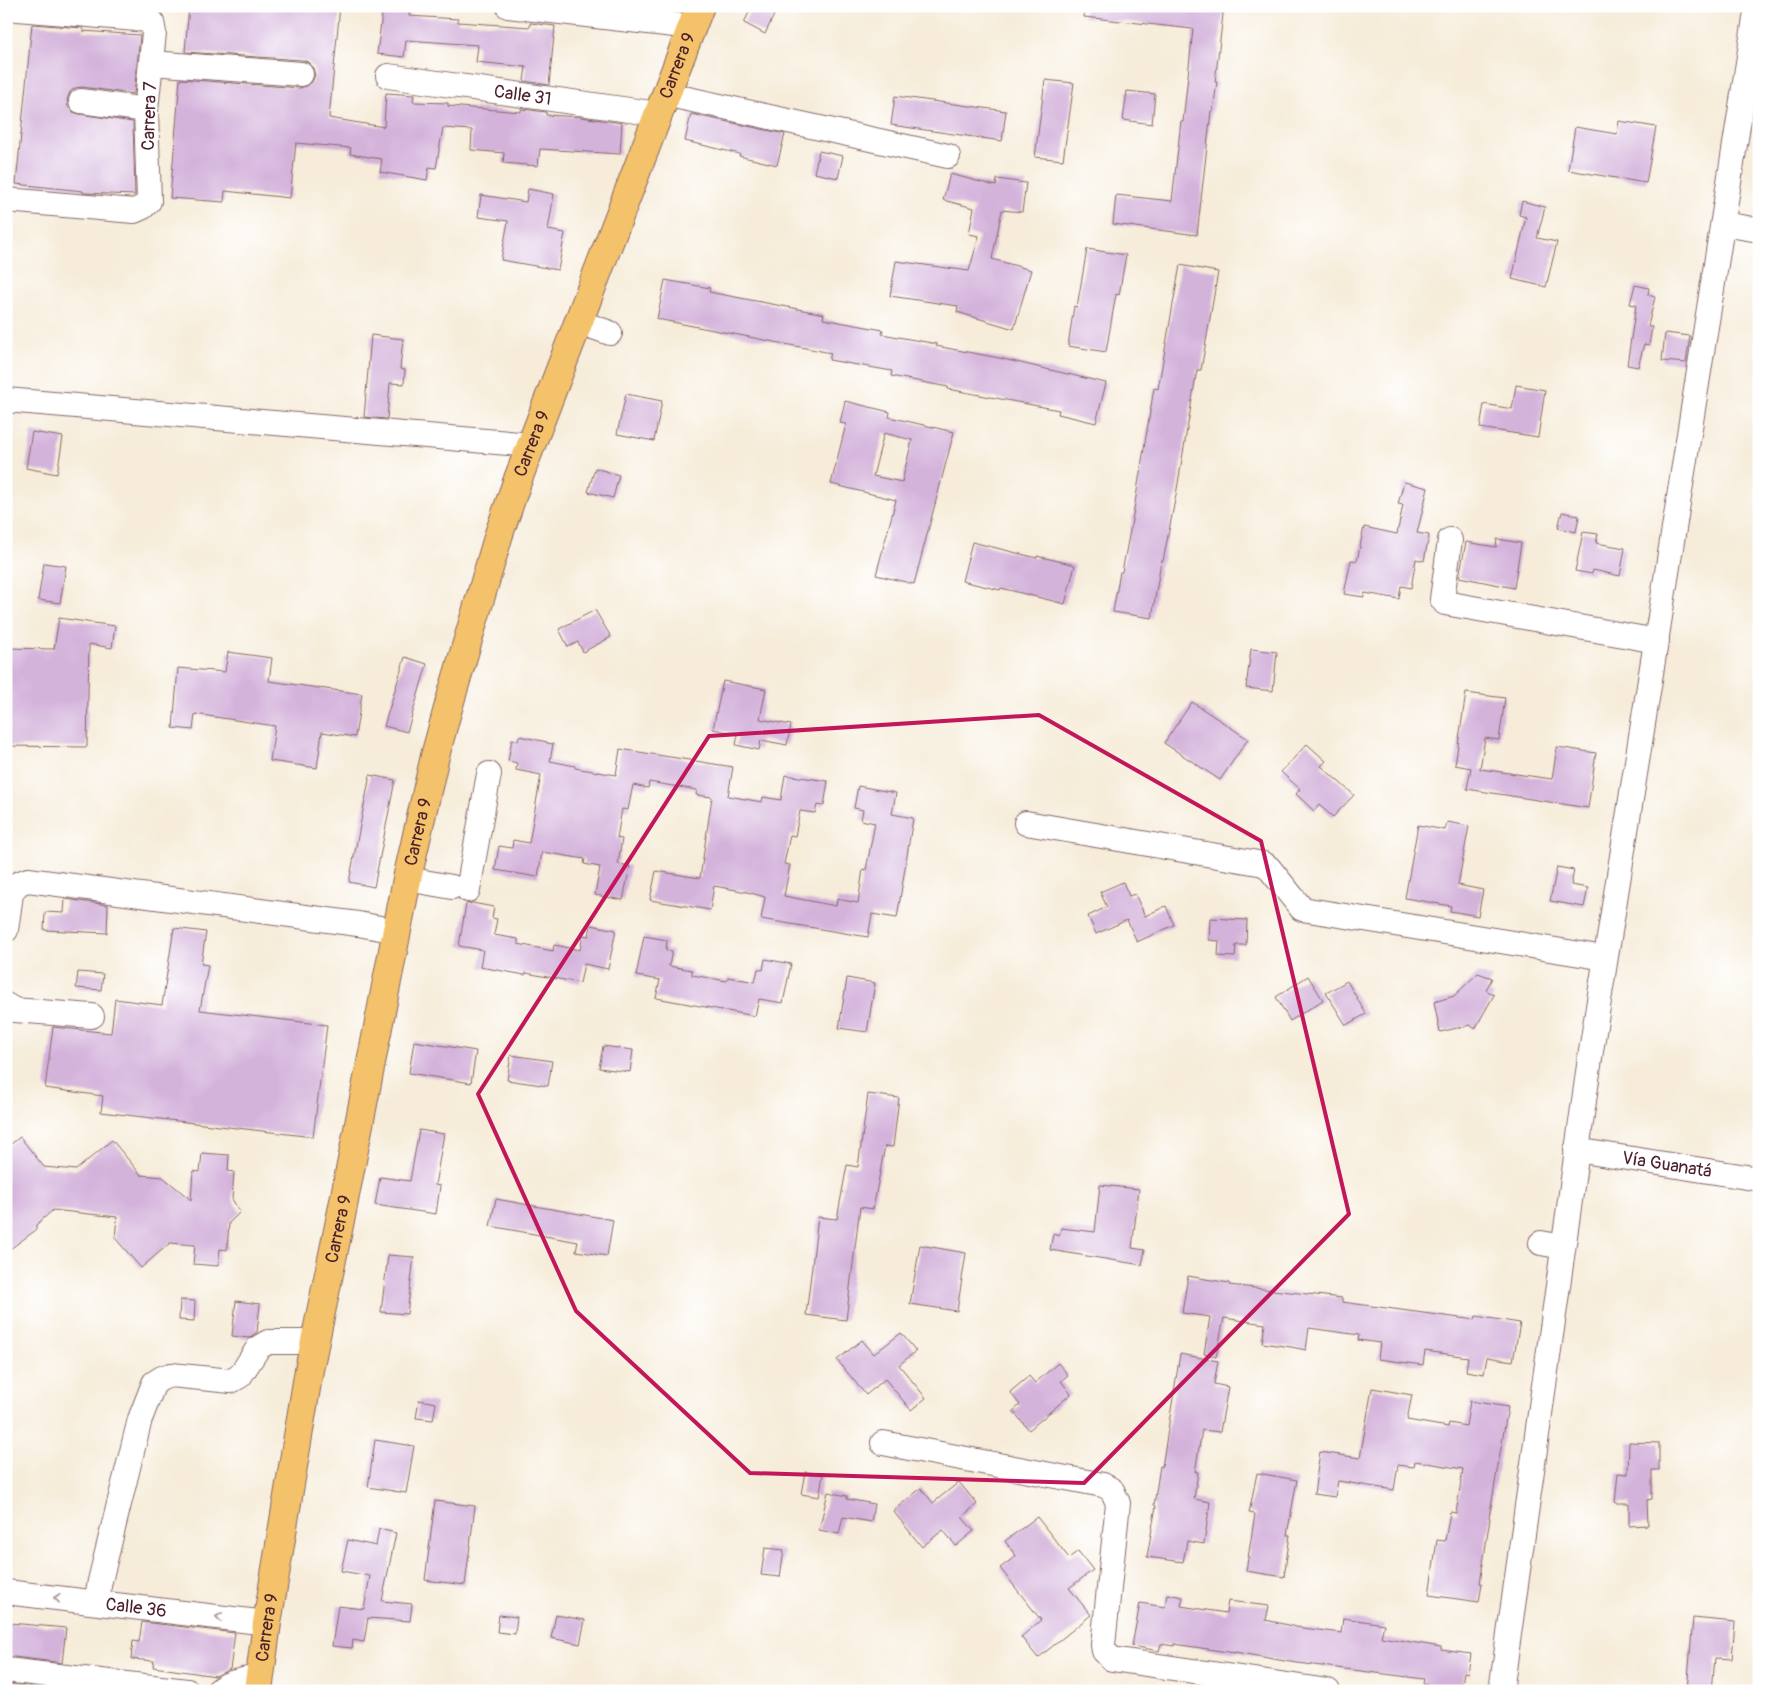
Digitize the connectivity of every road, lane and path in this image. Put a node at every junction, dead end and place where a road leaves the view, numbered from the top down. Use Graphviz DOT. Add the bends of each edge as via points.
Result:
graph roads {
  1 [pos="508,6"];
  2 [pos="1757,6"];
  3 [pos="6,8"];
  4 [pos="696,16"];
  5 [pos="151,63"];
  6 [pos="301,74"];
  7 [pos="388,76"];
  8 [pos="81,101"];
  9 [pos="662,104"];
  10 [pos="146,110"];
  11 [pos="948,156"];
  12 [pos="6,200"];
  13 [pos="1723,224"];
  14 [pos="1759,230"];
  15 [pos="579,322"];
  16 [pos="610,333"];
  17 [pos="6,400"];
  18 [pos="532,445"];
  19 [pos="1450,540"];
  20 [pos="1657,641"];
  21 [pos="489,774"];
  22 [pos="1026,823"];
  23 [pos="407,879"];
  24 [pos="6,930"];
  25 [pos="397,931"];
  26 [pos="1605,958"];
  27 [pos="6,1005"];
  28 [pos="92,1016"];
  29 [pos="1576,1150"];
  30 [pos="1759,1180"];
  31 [pos="315,1342"];
  32 [pos="883,1443"];
  33 [pos="6,1592"];
  34 [pos="96,1602"];
  35 [pos="267,1622"];
  36 [pos="6,1670"];
  37 [pos="259,1684"];
  38 [pos="186,1691"];
  39 [pos="218,1691"];
  40 [pos="1328,1691"];
  41 [pos="1501,1691"];
  1 -- 4 [label="street"];
  2 -- 13 [label="street"];
  3 -- 5 [label="street, Carrera 7" via="148,20 152,22 154,33"];
  4 -- 9 [label="main road, Carrera 9"];
  5 -- 6 [label="street"];
  5 -- 10 [label="street, Carrera 7"];
  7 -- 9 [label="street, Calle 31"];
  8 -- 10 [label="street"];
  9 -- 11 [label="street, Calle 31"];
  9 -- 15 [label="main road, Carrera 9"];
  10 -- 12 [label="street, Carrera 7" via="149,201 143,207 134,211"];
  13 -- 14 [label="street"];
  13 -- 20 [label="street"];
  15 -- 16 [label="street"];
  15 -- 18 [label="main road, Carrera 9"];
  17 -- 18 [label="street"];
  18 -- 23 [label="main road, Carrera 9" via="499,534 450,700"];
  19 -- 20 [label="street" via="1442,599 1446,603"];
  20 -- 26 [label="street"];
  21 -- 23 [label="street" via="460,888"];
  22 -- 26 [label="street" via="1264,864 1302,909"];
  23 -- 25 [label="main road, Carrera 9"];
  24 -- 25 [label="street" via="11,894 17,884 28,880"];
  25 -- 31 [label="main road, Carrera 9"];
  26 -- 29 [label="street"];
  27 -- 28 [label="street" via="14,1010"];
  29 -- 30 [label="street, Vía Guanatá"];
  29 -- 41 [label="street" via="1552,1245 1513,1618"];
  31 -- 34 [label="street" via="268,1342 258,1348 240,1376 231,1381 171,1375 154,1383 140,1419"];
  31 -- 35 [label="main road, Carrera 9"];
  32 -- 40 [label="street" via="1103,1485 1112,1490 1118,1503 1103,1645 1112,1659"];
  34 -- 33 [label="street, Calle 36, one-way"];
  35 -- 34 [label="street, Calle 36, one-way"];
  35 -- 37 [label="main road, Carrera 9"];
  36 -- 38 [label="street"];
  37 -- 39 [label="street" via="231,1684"];
}
